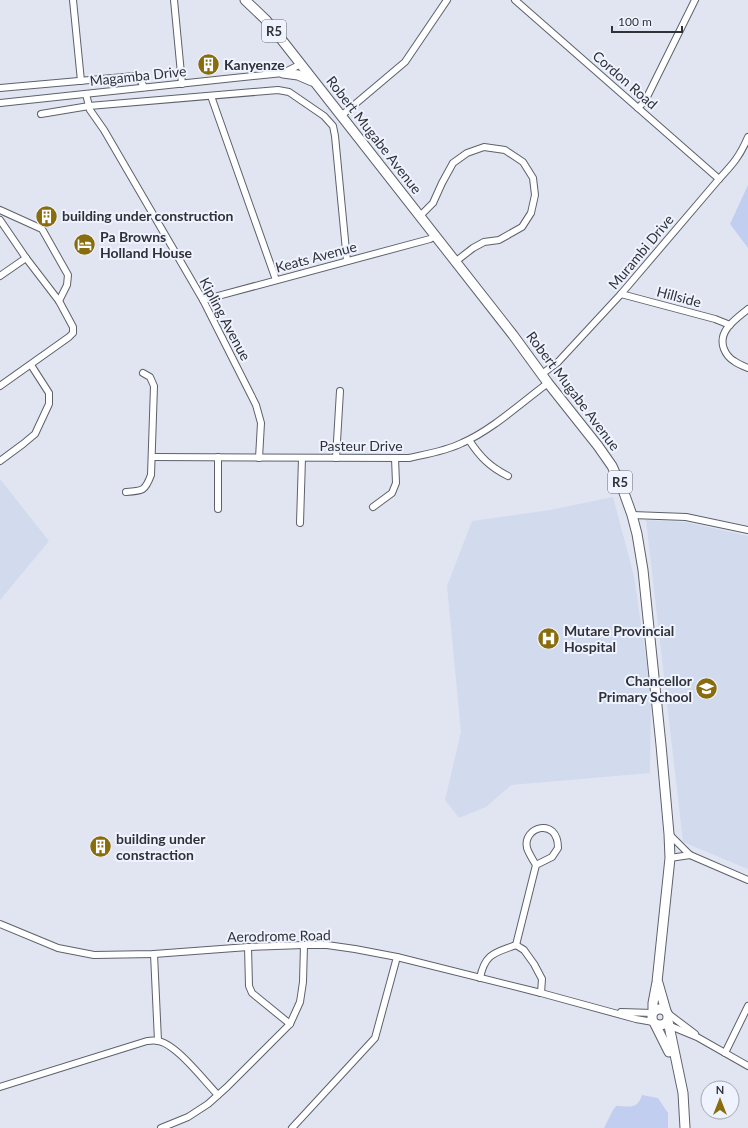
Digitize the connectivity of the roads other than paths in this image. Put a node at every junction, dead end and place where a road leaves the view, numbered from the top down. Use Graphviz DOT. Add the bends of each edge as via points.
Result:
graph roads {
  1 [pos="73,0"];
  2 [pos="174,0"];
  3 [pos="245,0"];
  4 [pos="447,0"];
  5 [pos="515,0"];
  6 [pos="695,0"];
  7 [pos="301,64"];
  8 [pos="283,74"];
  9 [pos="80,81"];
  10 [pos="313,81"];
  11 [pos="182,84"];
  12 [pos="144,87"];
  13 [pos="0,88"];
  14 [pos="86,94"];
  15 [pos="211,96"];
  16 [pos="0,103"];
  17 [pos="89,106"];
  18 [pos="638,108"];
  19 [pos="41,114"];
  20 [pos="341,116"];
  21 [pos="748,137"];
  22 [pos="719,179"];
  23 [pos="0,210"];
  24 [pos="420,216"];
  25 [pos="0,220"];
  26 [pos="435,236"];
  27 [pos="26,258"];
  28 [pos="347,261"];
  29 [pos="456,262"];
  30 [pos="0,276"];
  31 [pos="276,280"];
  32 [pos="621,294"];
  33 [pos="203,300"];
  34 [pos="59,301"];
  35 [pos="748,309"];
  36 [pos="730,325"];
  37 [pos="31,365"];
  38 [pos="748,368"];
  39 [pos="143,373"];
  40 [pos="542,374"];
  41 [pos="548,383"];
  42 [pos="0,386"];
  43 [pos="340,391"];
  44 [pos="469,440"];
  45 [pos="153,457"];
  46 [pos="218,457"];
  47 [pos="259,458"];
  48 [pos="302,458"];
  49 [pos="336,458"];
  50 [pos="395,458"];
  51 [pos="0,461"];
  52 [pos="508,476"];
  53 [pos="126,492"];
  54 [pos="373,507"];
  55 [pos="218,509"];
  56 [pos="632,515"];
  57 [pos="300,522"];
  58 [pos="748,530"];
  59 [pos="669,834"];
  60 [pos="690,855"];
  61 [pos="670,858"];
  62 [pos="536,865"];
  63 [pos="748,880"];
  64 [pos="0,924"];
  65 [pos="304,945"];
  66 [pos="516,945"];
  67 [pos="248,947"];
  68 [pos="154,954"];
  69 [pos="397,957"];
  70 [pos="480,978"];
  71 [pos="657,982"];
  72 [pos="541,993"];
  73 [pos="748,1006"];
  74 [pos="603,1011"];
  75 [pos="661,1018"];
  76 [pos="290,1024"];
  77 [pos="698,1036"];
  78 [pos="158,1041"];
  79 [pos="725,1053"];
  80 [pos="748,1066"];
  81 [pos="0,1087"];
  82 [pos="218,1095"];
  83 [pos="161,1128"];
  84 [pos="292,1128"];
  85 [pos="682,1128"];
  86 [pos="685,1128"];
  1 -- 9 [label="street"];
  2 -- 11 [label="street"];
  3 -- 7 [label="highway, Robert Mugabe Avenue / R5" via="266,20"];
  4 -- 20 [label="street" via="405,62"];
  5 -- 18 [label="street, Cordon Road"];
  6 -- 18 [label="street" via="645,101"];
  7 -- 8 [label="street, Magamba Drive"];
  7 -- 10 [label="highway, Robert Mugabe Avenue / R5"];
  8 -- 10 [label="highway" via="298,75"];
  8 -- 11 [label="street, Magamba Drive"];
  9 -- 12 [label="street" via="138,76"];
  9 -- 13 [label="street"];
  10 -- 20 [label="highway, Robert Mugabe Avenue / R5"];
  11 -- 12 [label="street, Magamba Drive"];
  12 -- 14 [label="street, Magamba Drive"];
  14 -- 16 [label="street, Magamba Drive"];
  14 -- 17 [label="street, Kipling Avenue"];
  15 -- 17 [label="street"];
  15 -- 28 [label="street" via="278,90 289,92 324,116 332,126 335,136"];
  15 -- 31 [label="street"];
  17 -- 19 [label="street"];
  17 -- 33 [label="street, Kipling Avenue"];
  18 -- 22 [label="street, Cordon Road"];
  20 -- 24 [label="highway, Robert Mugabe Avenue / R5"];
  21 -- 22 [label="street, Murambi Drive" via="742,152"];
  22 -- 32 [label="street, Murambi Drive"];
  23 -- 34 [label="street" via="42,230 68,275 67,285"];
  24 -- 26 [label="highway, Robert Mugabe Avenue / R5"];
  24 -- 29 [label="street" via="433,203 453,163 467,153 484,147 505,150 523,162 533,178 535,195 531,213 522,227 499,240 484,242"];
  25 -- 27 [label="street"];
  26 -- 28 [label="street, Keats Avenue"];
  26 -- 29 [label="highway, Robert Mugabe Avenue / R5"];
  27 -- 30 [label="street"];
  27 -- 34 [label="street"];
  28 -- 31 [label="street, Keats Avenue"];
  29 -- 40 [label="highway, Robert Mugabe Avenue / R5"];
  31 -- 33 [label="street, Keats Avenue"];
  32 -- 36 [label="street, Hillside"];
  32 -- 40 [label="street, Murambi Drive" via="558,362"];
  33 -- 47 [label="street, Kipling Avenue" via="256,406 261,423"];
  34 -- 37 [label="street" via="73,327 73,333 70,338"];
  35 -- 36 [label="street"];
  36 -- 38 [label="street" via="722,343 726,354"];
  37 -- 42 [label="street"];
  37 -- 51 [label="street" via="49,393 49,404 35,434"];
  39 -- 45 [label="street" via="150,377 154,386"];
  40 -- 41 [label="highway, Robert Mugabe Avenue / R5"];
  41 -- 44 [label="street, Pasteur Drive"];
  41 -- 56 [label="highway, Robert Mugabe Avenue / R5" via="612,466"];
  43 -- 49 [label="street"];
  44 -- 50 [label="street, Pasteur Drive" via="438,452"];
  44 -- 52 [label="street" via="479,456 497,471"];
  45 -- 46 [label="street, Pasteur Drive"];
  45 -- 53 [label="street" via="147,485 140,491"];
  46 -- 47 [label="street, Pasteur Drive"];
  46 -- 55 [label="street"];
  47 -- 48 [label="street, Pasteur Drive"];
  48 -- 49 [label="street, Pasteur Drive"];
  48 -- 57 [label="street"];
  49 -- 50 [label="street, Pasteur Drive"];
  50 -- 54 [label="street" via="396,483 392,493"];
  56 -- 58 [label="street" via="686,517"];
  56 -- 59 [label="highway, Robert Mugabe Avenue / R5" via="643,570"];
  59 -- 60 [label="street"];
  59 -- 61 [label="highway, Robert Mugabe Avenue / R5"];
  60 -- 61 [label="street"];
  60 -- 63 [label="street"];
  61 -- 71 [label="highway, Robert Mugabe Avenue / R5"];
  62 -- 62 [label="street" via="527,847 530,834 536,829 552,830 556,835 558,848 552,857"];
  62 -- 66 [label="street"];
  64 -- 68 [label="street, Aerodrome Road" via="58,948 94,955"];
  65 -- 67 [label="street, Aerodrome Road"];
  65 -- 69 [label="street, Aerodrome Road" via="327,945"];
  65 -- 76 [label="street" via="300,1002"];
  66 -- 70 [label="street" via="487,959 482,966"];
  66 -- 72 [label="street" via="524,950 542,979"];
  67 -- 68 [label="street, Aerodrome Road"];
  67 -- 76 [label="street" via="249,986 252,993"];
  68 -- 78 [label="street"];
  69 -- 70 [label="street, Aerodrome Road"];
  69 -- 84 [label="street" via="375,1038"];
  70 -- 72 [label="street, Aerodrome Road"];
  71 -- 75 [label="highway, Robert Mugabe Avenue / R5"];
  71 -- 75 [label="highway, Robert Mugabe Avenue / R5" via="654,999"];
  72 -- 74 [label="street, Aerodrome Road"];
  73 -- 79 [label="street"];
  74 -- 75 [label="street, Aerodrome Road"];
  74 -- 75 [label="street, Aerodrome Road" via="636,1020"];
  75 -- 77 [label="street, Aerodrome Road"];
  75 -- 77 [label="street, Aerodrome Road" via="682,1023"];
  75 -- 85 [label="highway, Robert Mugabe Avenue / R5" via="681,1103"];
  75 -- 86 [label="highway, Robert Mugabe Avenue / R5" via="683,1093"];
  76 -- 82 [label="street"];
  77 -- 79 [label="street, Aerodrome Road"];
  78 -- 81 [label="street" via="147,1041"];
  78 -- 82 [label="street" via="179,1053"];
  79 -- 80 [label="street, Aerodrome Road"];
  82 -- 83 [label="street" via="188,1117"];
}
